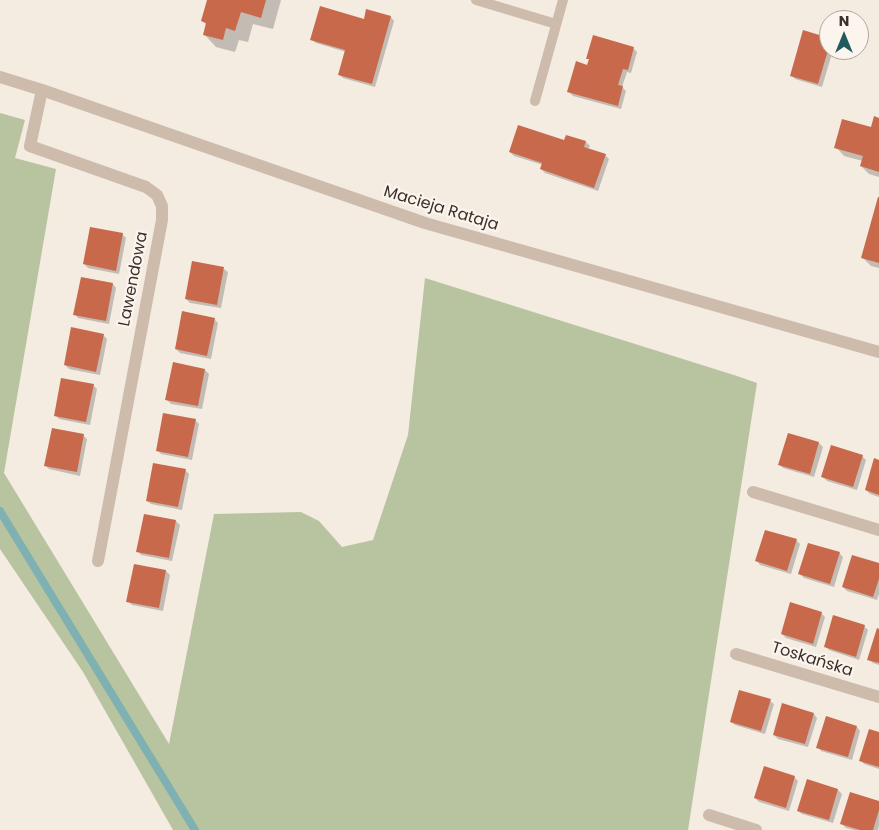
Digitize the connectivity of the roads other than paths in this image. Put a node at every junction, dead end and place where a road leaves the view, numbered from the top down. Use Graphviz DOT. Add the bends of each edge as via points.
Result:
graph roads {
  1 [pos="476,0"];
  2 [pos="563,0"];
  3 [pos="556,24"];
  4 [pos="0,77"];
  5 [pos="42,90"];
  6 [pos="535,101"];
  7 [pos="879,352"];
  8 [pos="753,492"];
  9 [pos="879,530"];
  10 [pos="98,561"];
  11 [pos="736,654"];
  12 [pos="879,697"];
  13 [pos="709,816"];
  14 [pos="756,830"];
  1 -- 3 [label="lane"];
  2 -- 3 [label="lane"];
  3 -- 6 [label="lane"];
  4 -- 5 [label="street, Macieja Rataja"];
  5 -- 7 [label="street, Macieja Rataja" via="425,223"];
  5 -- 10 [label="street, Lawendowa" via="30,146 146,187 157,196 162,206"];
  8 -- 9 [label="street"];
  11 -- 12 [label="street, Toskańska"];
  13 -- 14 [label="street"];
}
